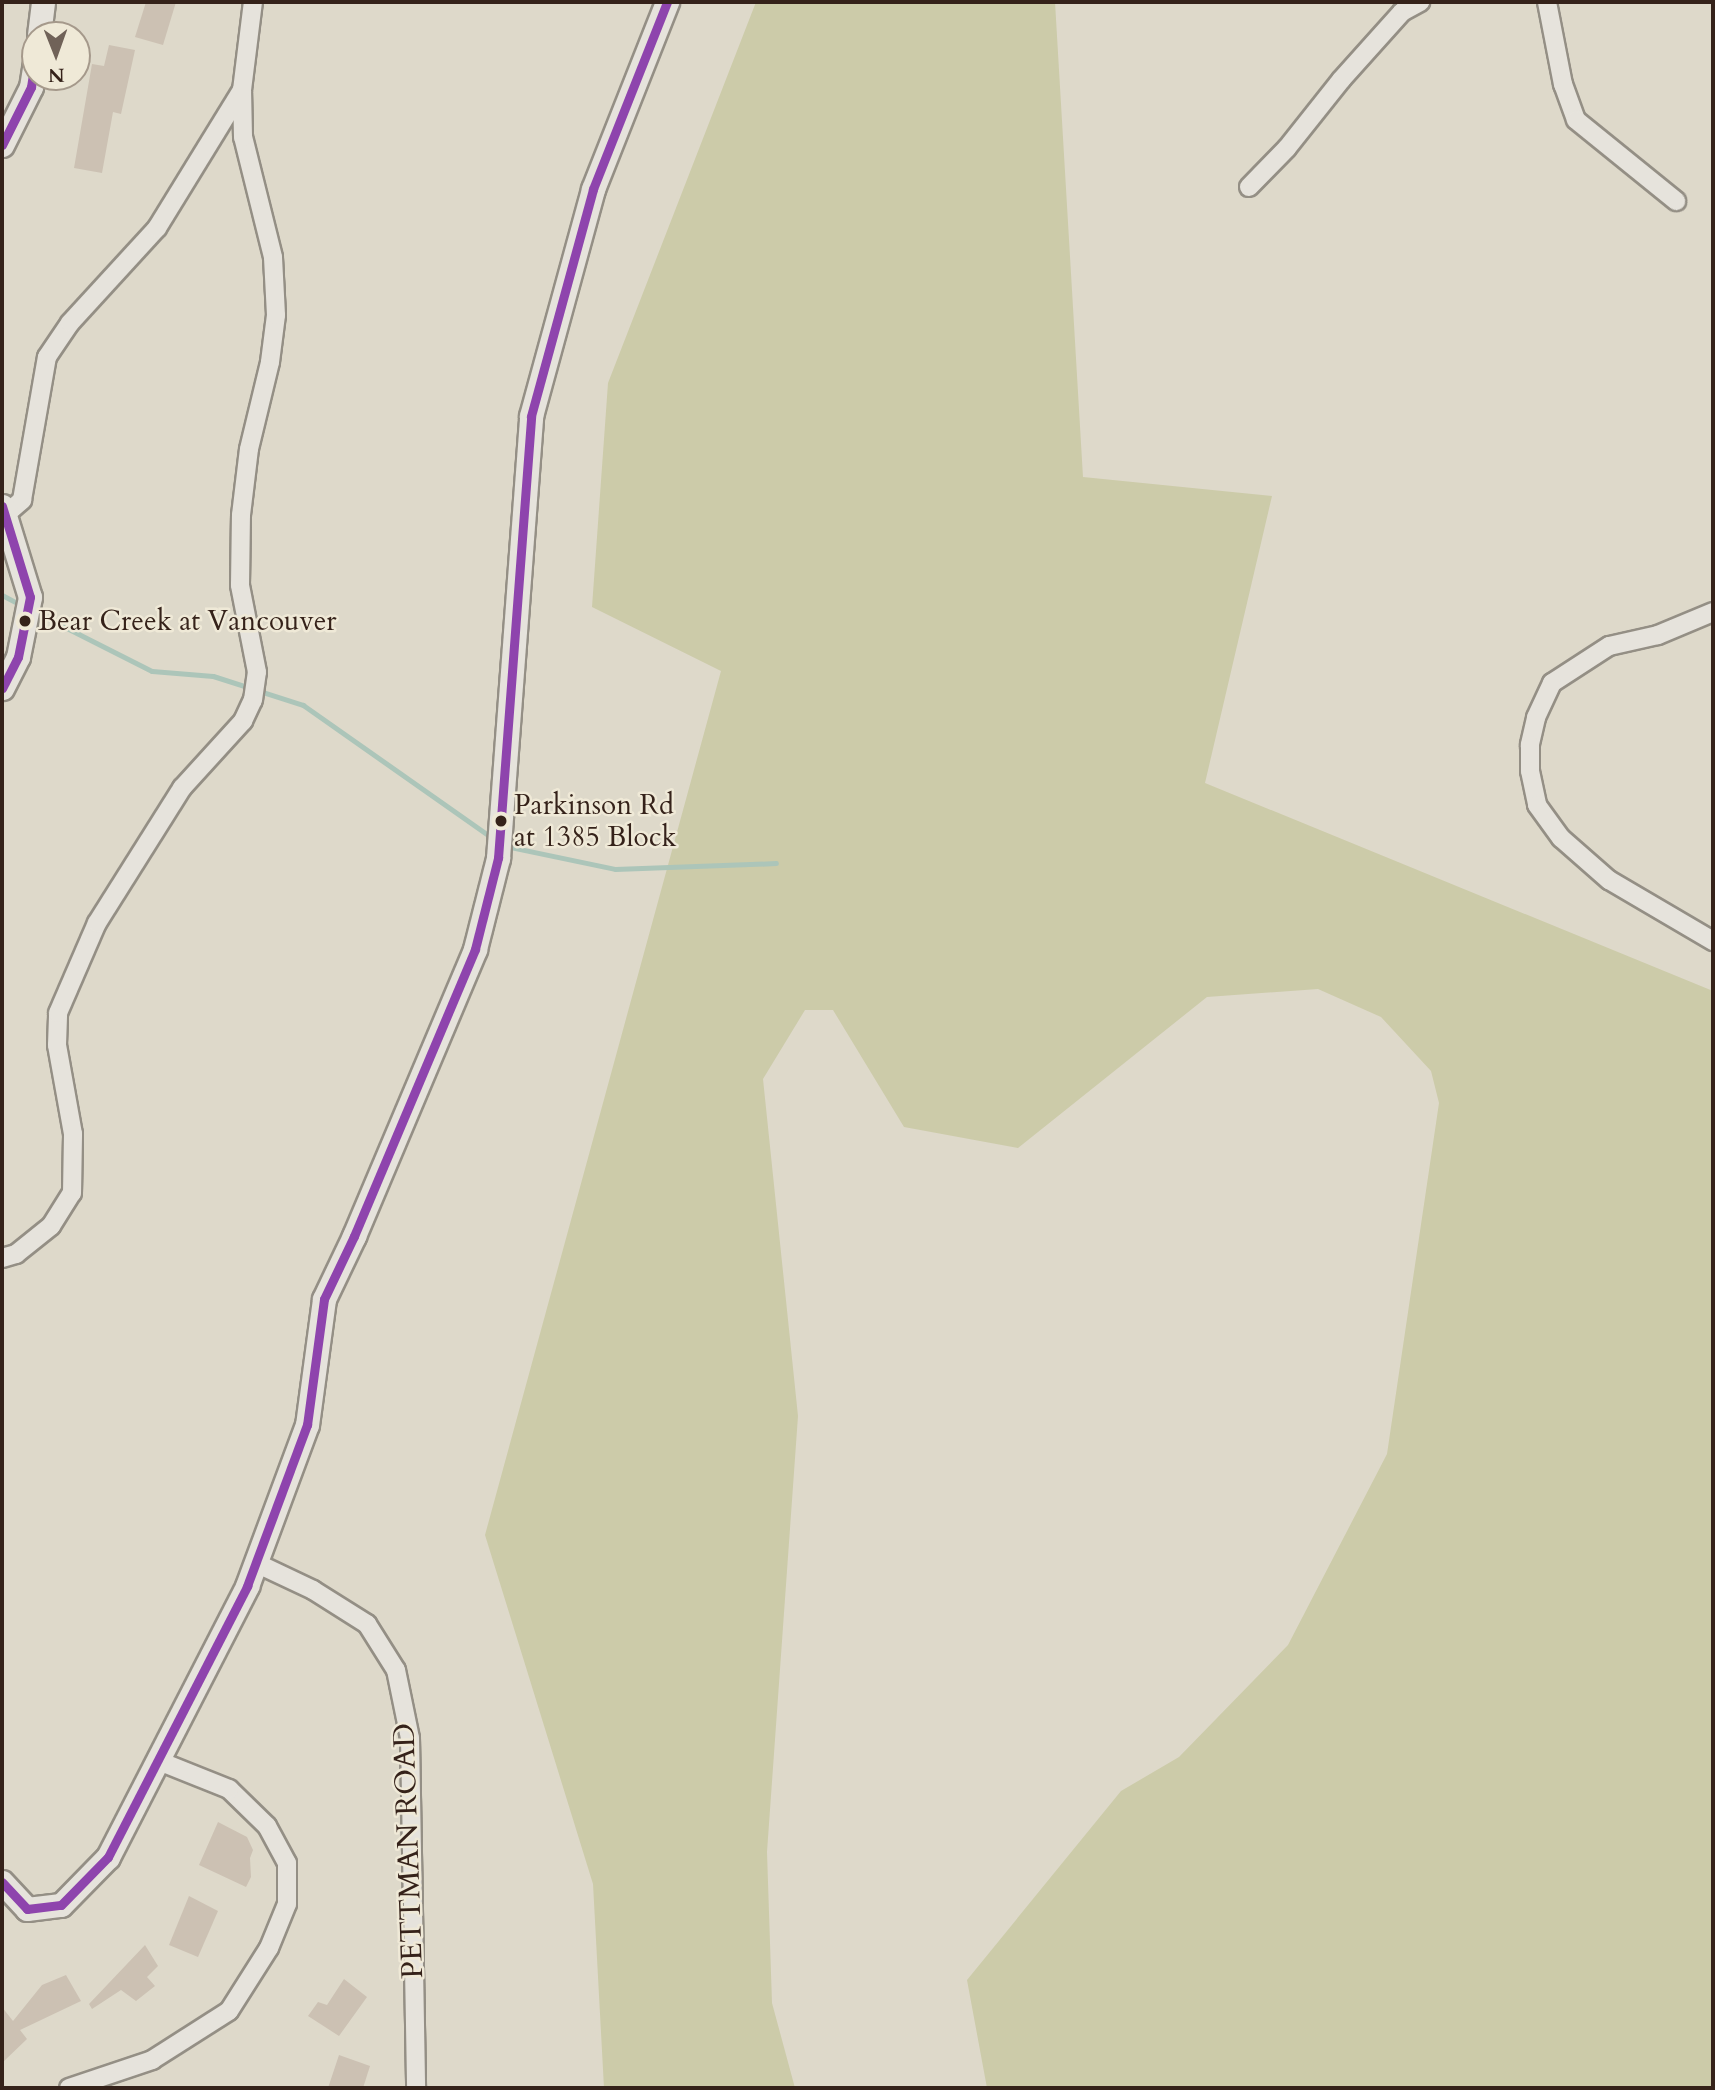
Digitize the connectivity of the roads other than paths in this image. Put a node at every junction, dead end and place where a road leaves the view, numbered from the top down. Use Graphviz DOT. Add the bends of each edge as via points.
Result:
graph roads {
  1 [pos="43,2"];
  2 [pos="253,2"];
  3 [pos="667,2"];
  4 [pos="1420,2"];
  5 [pos="1547,2"];
  6 [pos="41,21"];
  7 [pos="242,90"];
  8 [pos="30,91"];
  9 [pos="2,145"];
  10 [pos="1249,187"];
  11 [pos="1676,201"];
  12 [pos="3,511"];
  13 [pos="1713,612"];
  14 [pos="2,688"];
  15 [pos="1713,941"];
  16 [pos="2,1258"];
  17 [pos="256,1563"];
  18 [pos="159,1761"];
  19 [pos="2,1882"];
  20 [pos="69,2088"];
  21 [pos="416,2088"];
  1 -- 6 [label="street"];
  2 -- 7 [label="street"];
  3 -- 17 [label="street" via="593,189 531,416 498,858 475,949 324,1299 307,1425"];
  4 -- 10 [label="street" via="1402,12"];
  5 -- 11 [label="street" via="1563,84 1576,120"];
  7 -- 12 [label="street" via="157,228 70,323 47,357 22,500"];
  7 -- 16 [label="street" via="243,137 273,257 276,315 271,362 248,449 241,515 240,585 257,672 253,700 243,721 182,788 97,923 58,1013 57,1045 73,1134 72,1193 51,1226 16,1254"];
  8 -- 9 [label="street"];
  12 -- 14 [label="street" via="30,597 18,657"];
  13 -- 15 [label="street" via="1658,635 1609,646 1552,683 1536,718 1530,771 1537,804 1561,838 1609,880"];
  17 -- 18 [label="street"];
  17 -- 21 [label="street, PETTMAN ROAD" via="313,1590 367,1624 396,1670 410,1738"];
  18 -- 19 [label="street" via="108,1857 61,1905 27,1909"];
  18 -- 20 [label="street" via="229,1789 267,1826 286,1863 287,1903 269,1948 229,2011 152,2060"];
}
